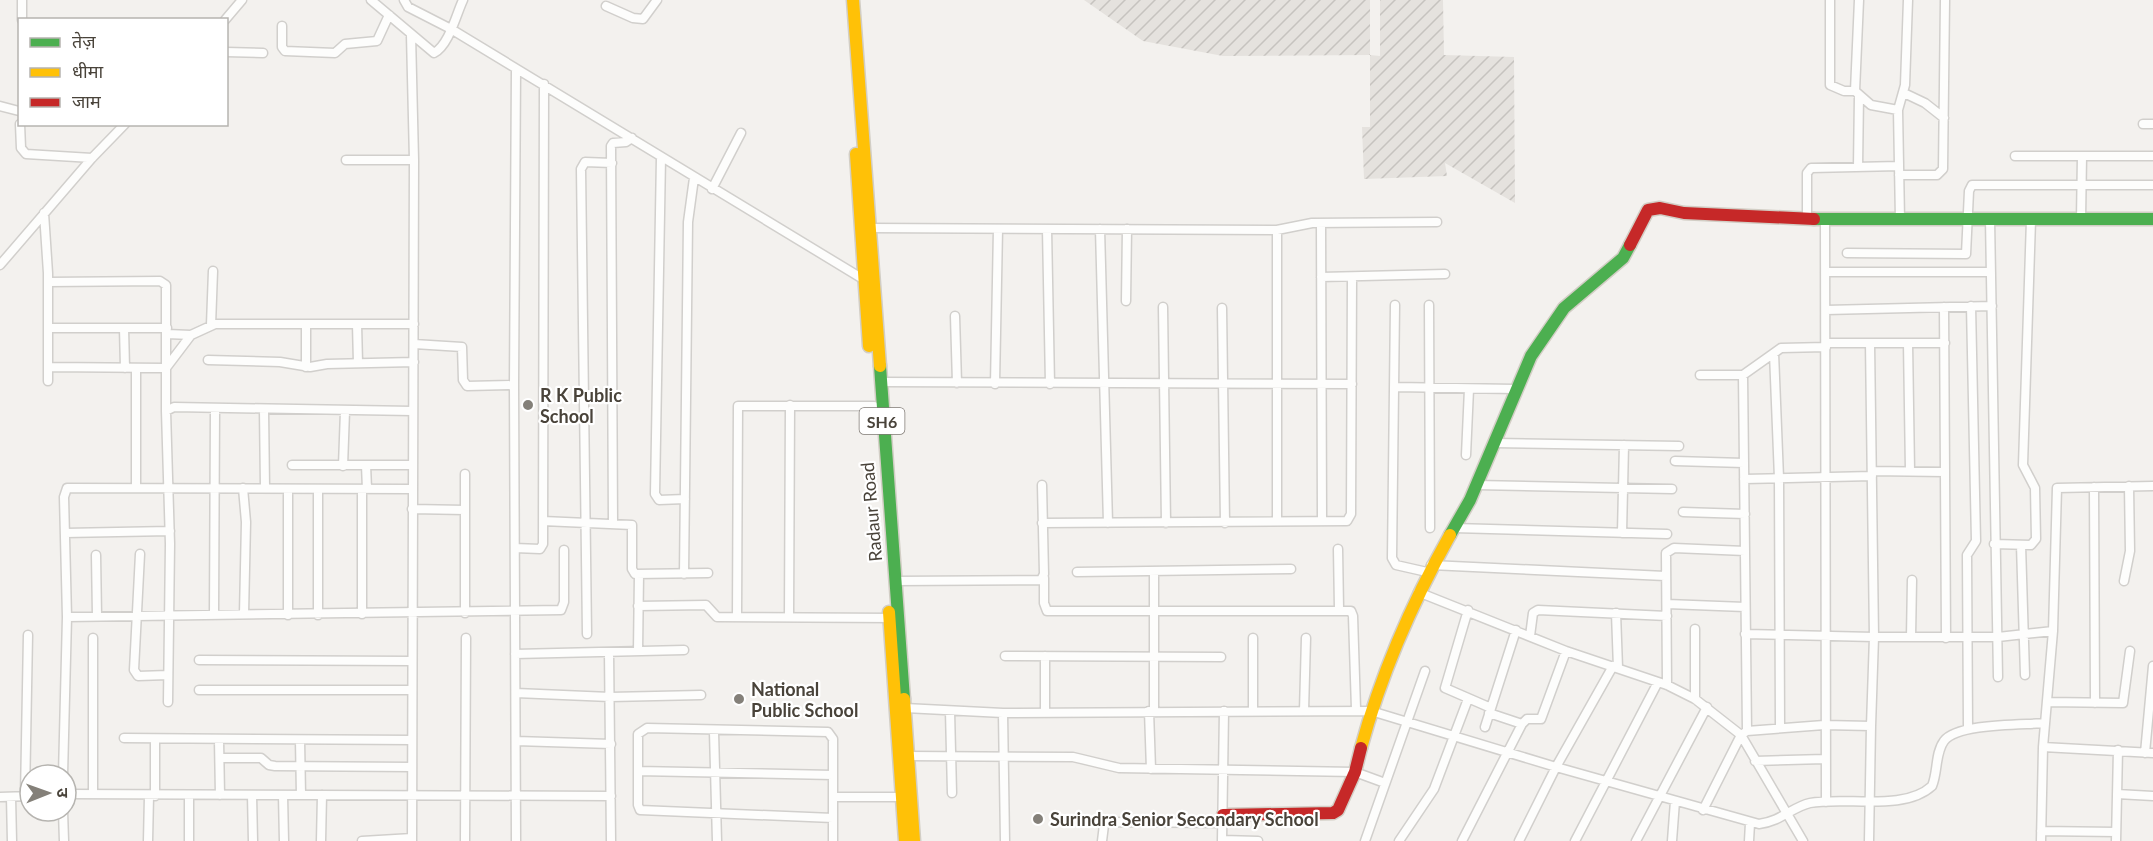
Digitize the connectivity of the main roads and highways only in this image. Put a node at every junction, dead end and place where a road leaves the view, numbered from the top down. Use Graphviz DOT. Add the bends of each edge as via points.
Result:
graph roads {
  1 [pos="845,0"];
  2 [pos="853,0"];
  3 [pos="2153,219"];
  4 [pos="894,618"];
  5 [pos="1223,819"];
  6 [pos="905,841"];
  7 [pos="914,841"];
  1 -- 4 [label="main road, Radaur Road / SH6" via="863,279"];
  2 -- 4 [label="main road, Radaur Road / SH6" via="895,581"];
  3 -- 5 [label="main road" via="1825,219 1648,210 1623,258 1572,300 1531,356 1476,485 1418,592 1371,711 1355,772 1341,804 1333,813"];
  4 -- 6 [label="main road, Radaur Road / SH6"];
  4 -- 7 [label="main road, Radaur Road / SH6"];
}
